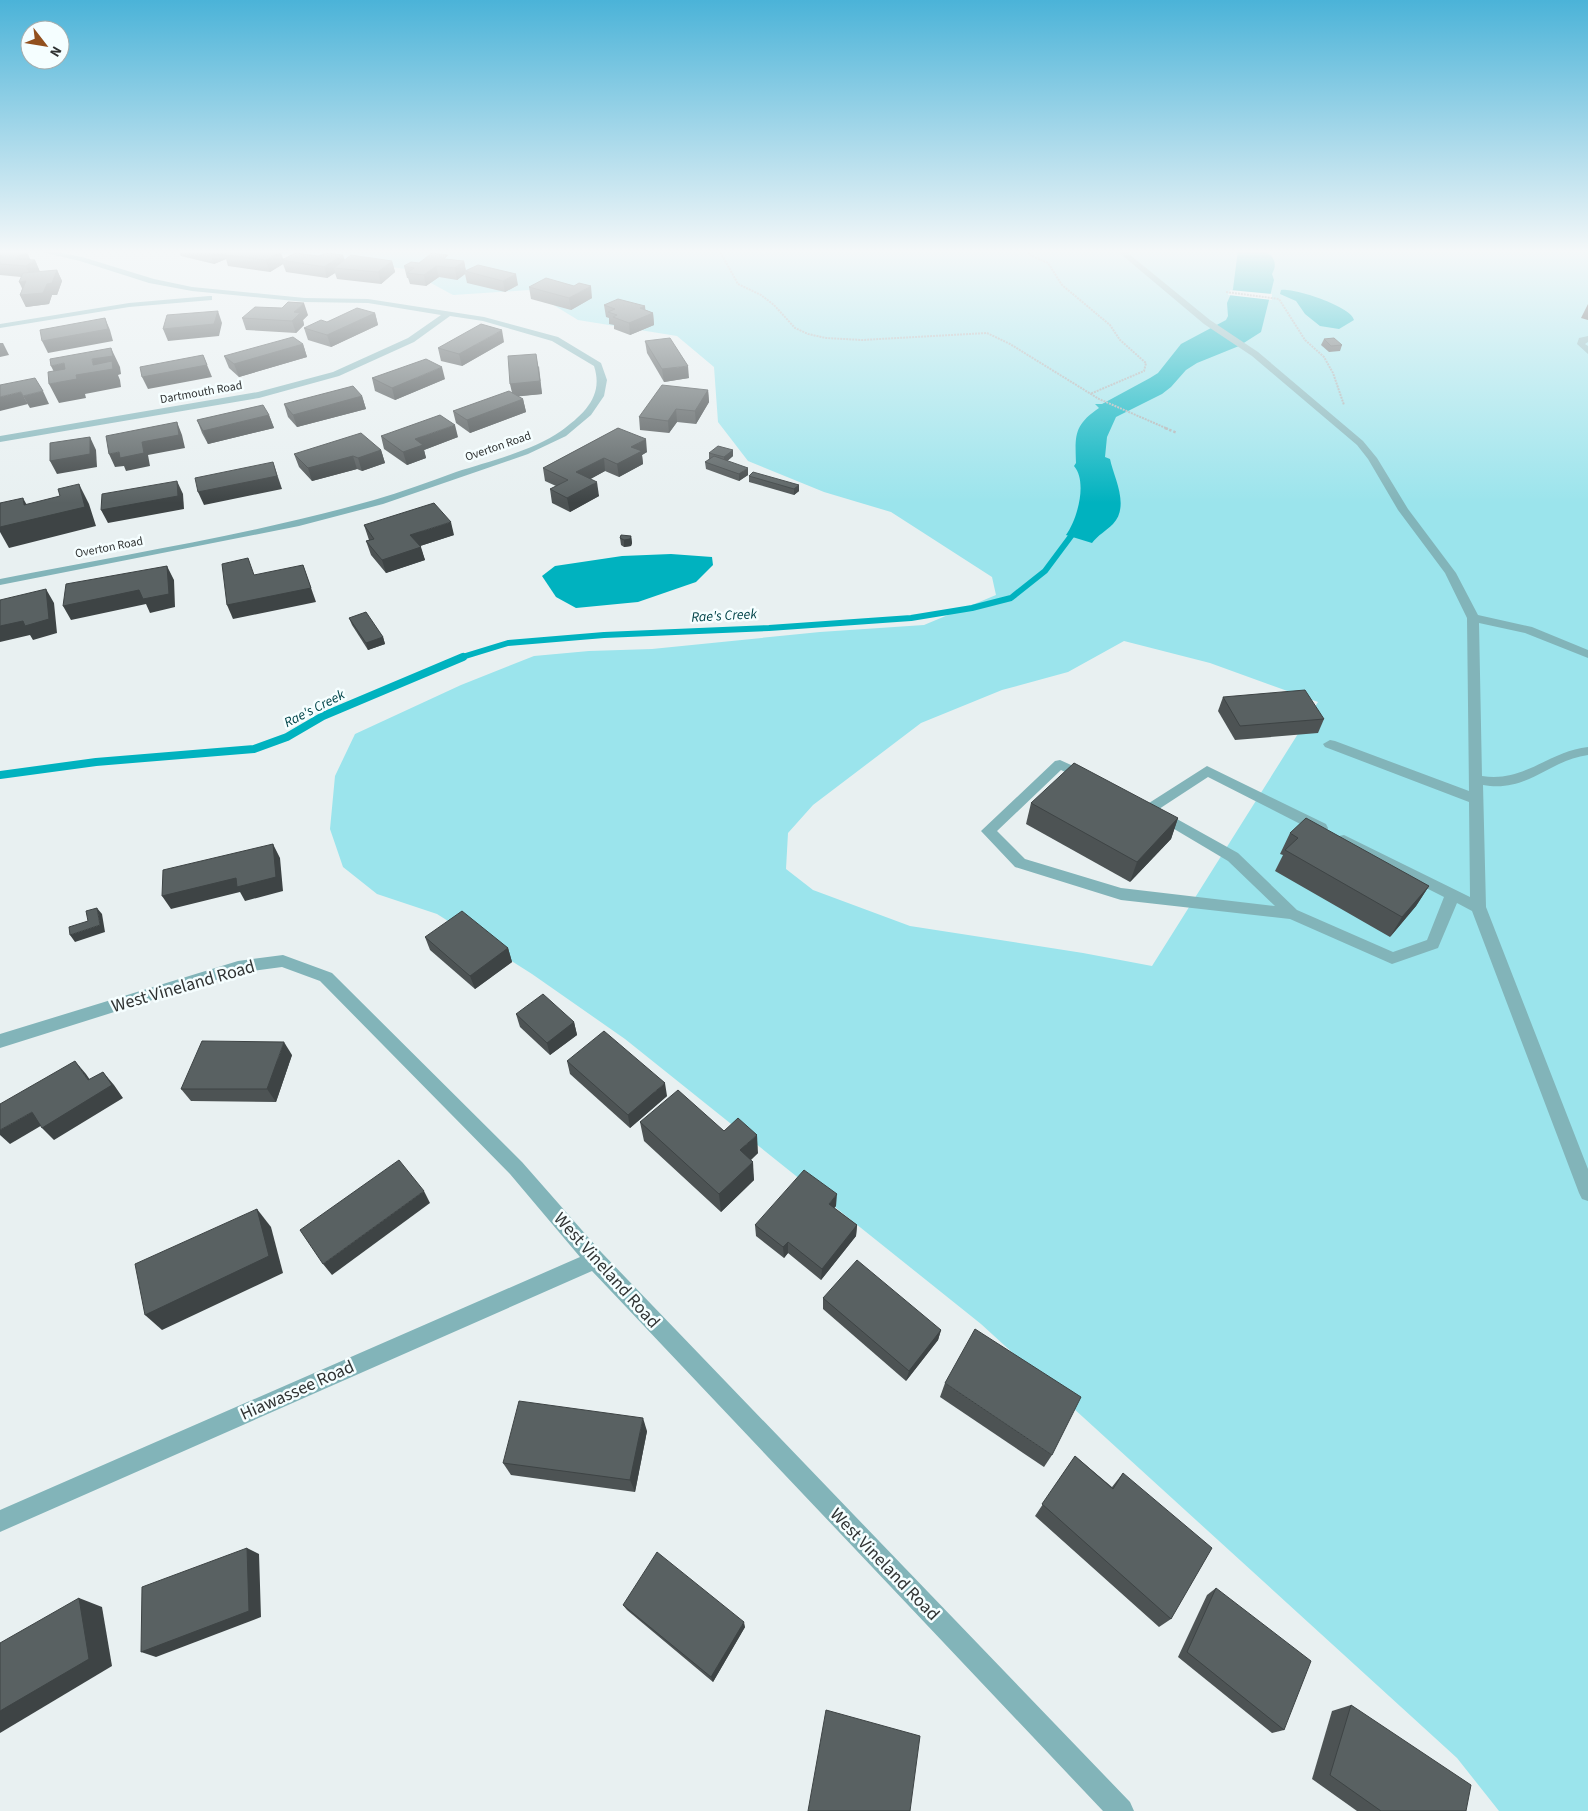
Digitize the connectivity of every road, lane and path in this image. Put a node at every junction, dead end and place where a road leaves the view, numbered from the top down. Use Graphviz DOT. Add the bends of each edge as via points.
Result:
graph roads {
  1 [pos="420,335"];
  2 [pos="543,335"];
  3 [pos="810,335"];
  4 [pos="960,335"];
  5 [pos="990,335"];
  6 [pos="1116,335"];
  7 [pos="1226,335"];
  8 [pos="1302,335"];
  9 [pos="1588,339"];
  10 [pos="1588,350"];
  11 [pos="1089,394"];
  12 [pos="1346,432"];
  13 [pos="1177,433"];
  14 [pos="0,439"];
  15 [pos="0,582"];
  16 [pos="1473,618"];
  17 [pos="1588,654"];
  18 [pos="1330,744"];
  19 [pos="1588,751"];
  20 [pos="1476,779"];
  21 [pos="1100,784"];
  22 [pos="1125,796"];
  23 [pos="1476,799"];
  24 [pos="1149,809"];
  25 [pos="1452,894"];
  26 [pos="1478,908"];
  27 [pos="1292,914"];
  28 [pos="0,1041"];
  29 [pos="1588,1193"];
  30 [pos="595,1260"];
  31 [pos="0,1520"];
  32 [pos="1121,1811"];
  1 -- 14 [label="street, Dartmouth Road" via="336,374 259,395"];
  2 -- 15 [label="street, Overton Road" via="555,338 598,365 603,380 599,396 588,413 563,434 525,452 379,502 244,535"];
  3 -- 4 [label="path" via="862,340"];
  5 -- 11 [label="path"];
  6 -- 11 [label="path" via="1146,363 1144,372"];
  7 -- 12 [label="street" via="1255,354"];
  8 -- 12 [label="path" via="1324,357 1340,390"];
  9 -- 10 [label="street" via="1580,344"];
  11 -- 13 [label="path"];
  12 -- 16 [label="street" via="1366,450 1403,510 1450,573"];
  16 -- 17 [label="street" via="1528,630"];
  16 -- 20 [label="street"];
  18 -- 23 [label="street"];
  19 -- 20 [label="street" via="1506,782"];
  20 -- 23 [label="street"];
  21 -- 27 [label="street" via="1060,764 988,831 1020,863 1121,894"];
  22 -- 24 [label="street"];
  23 -- 26 [label="street"];
  24 -- 25 [label="street" via="1207,771"];
  24 -- 27 [label="street" via="1233,857"];
  25 -- 26 [label="street"];
  25 -- 27 [label="street" via="1433,944 1392,958"];
  26 -- 29 [label="street"];
  28 -- 30 [label="street, West Vineland Road" via="238,966 283,961 292,964 326,977 516,1168"];
  30 -- 31 [label="street, Hiawassee Road"];
  30 -- 32 [label="street, West Vineland Road"];
}
